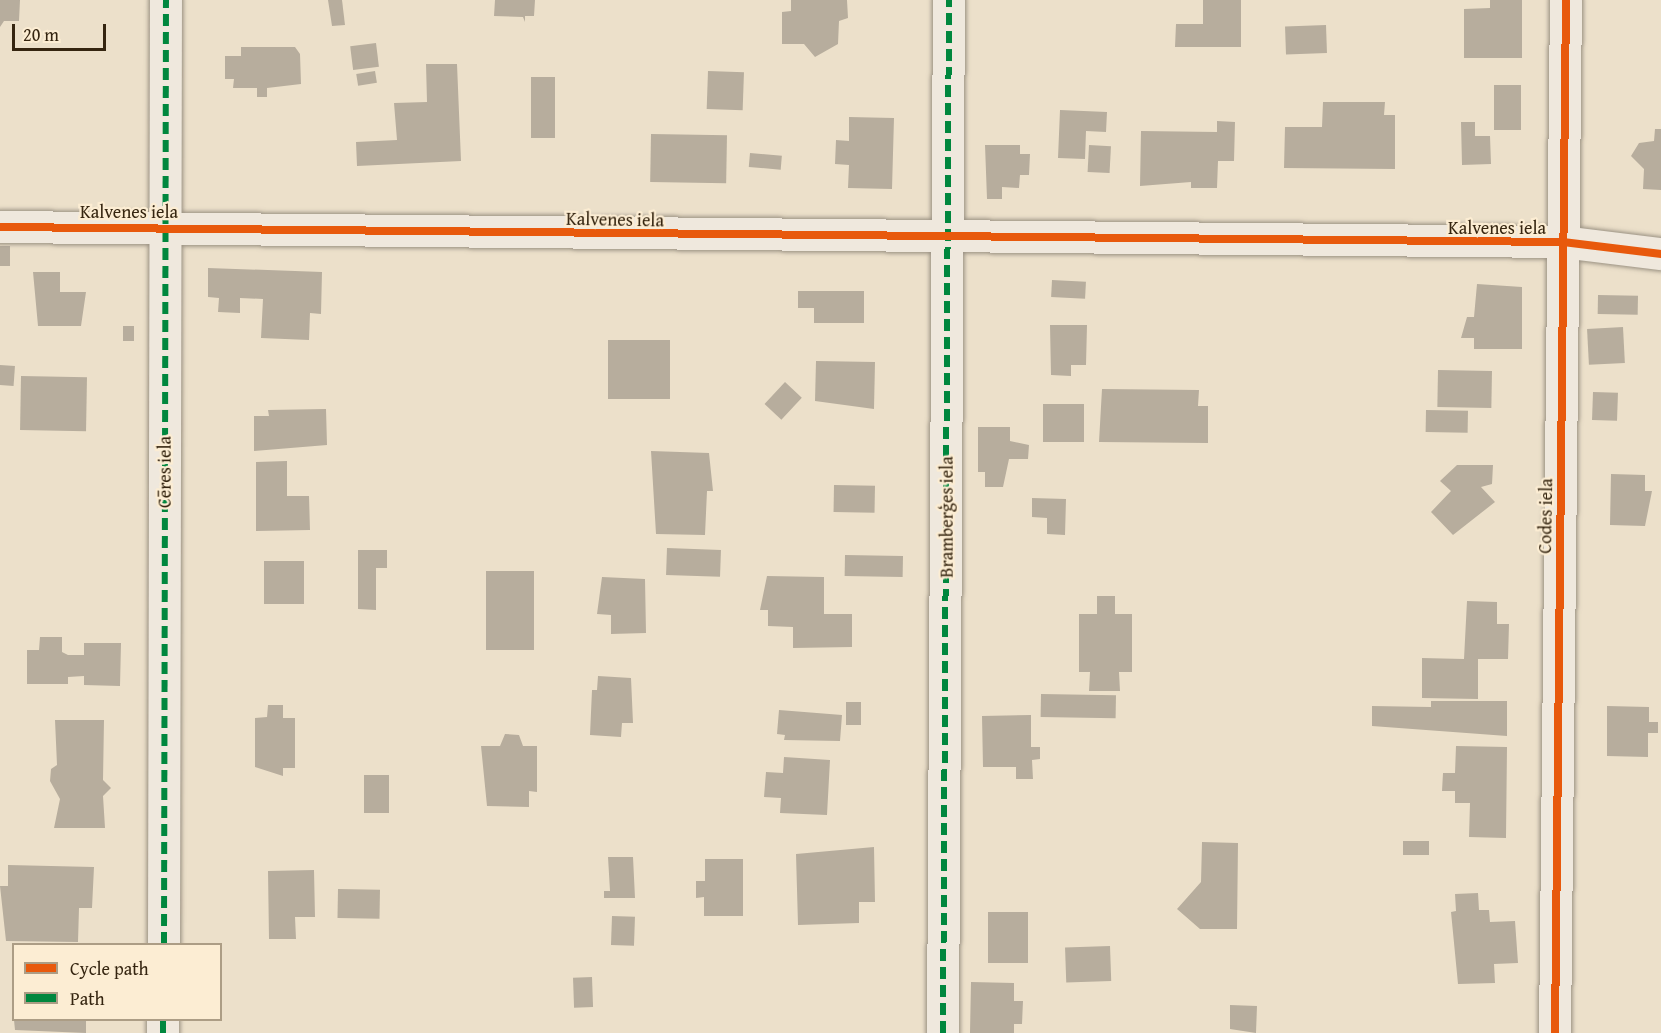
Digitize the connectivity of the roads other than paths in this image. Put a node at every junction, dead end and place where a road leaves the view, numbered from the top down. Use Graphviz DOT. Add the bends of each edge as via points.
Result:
graph roads {
  1 [pos="166,0"];
  2 [pos="949,0"];
  3 [pos="1566,0"];
  4 [pos="166,226"];
  5 [pos="0,227"];
  6 [pos="949,239"];
  7 [pos="1563,242"];
  8 [pos="1661,254"];
  9 [pos="164,943"];
  10 [pos="943,1033"];
  11 [pos="1555,1033"];
  1 -- 4 [label="street, Cēres iela"];
  2 -- 6 [label="street, Bramberģes iela"];
  3 -- 7 [label="street, Codes iela"];
  4 -- 5 [label="street, Kalvenes iela"];
  4 -- 6 [label="street, Kalvenes iela"];
  4 -- 9 [label="street, Cēres iela"];
  6 -- 7 [label="street, Kalvenes iela"];
  6 -- 10 [label="street, Bramberģes iela"];
  7 -- 8 [label="street, Kalvenes iela"];
  7 -- 11 [label="street, Codes iela"];
}
